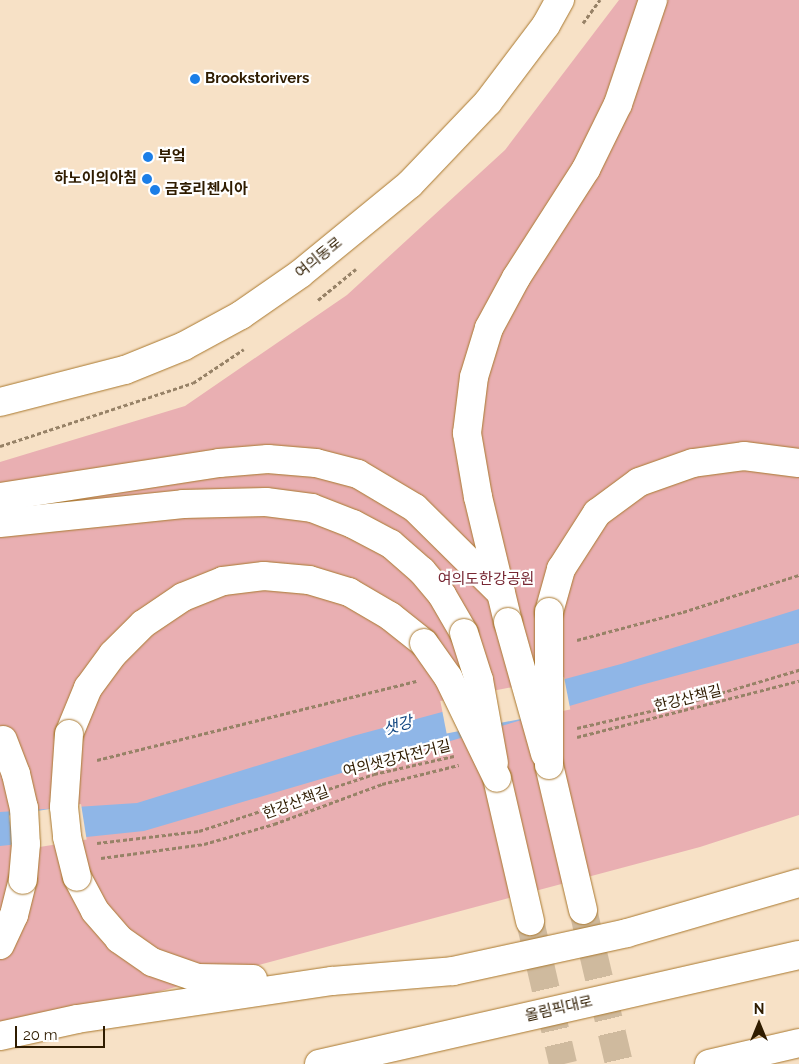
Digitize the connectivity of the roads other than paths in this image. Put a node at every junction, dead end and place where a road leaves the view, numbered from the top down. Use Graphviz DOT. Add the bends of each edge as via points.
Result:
graph roads {
  1 [pos="560,0"];
  2 [pos="653,0"];
  3 [pos="0,402"];
  4 [pos="799,463"];
  5 [pos="0,497"];
  6 [pos="0,523"];
  7 [pos="353,524"];
  8 [pos="0,542"];
  9 [pos="502,593"];
  10 [pos="2,738"];
  11 [pos="549,765"];
  12 [pos="497,778"];
  13 [pos="799,869"];
  14 [pos="799,883"];
  15 [pos="729,906"];
  16 [pos="583,910"];
  17 [pos="530,921"];
  18 [pos="0,944"];
  19 [pos="799,955"];
  20 [pos="332,981"];
  21 [pos="0,1036"];
  22 [pos="799,1043"];
  23 [pos="319,1064"];
  24 [pos="709,1064"];
  1 -- 3 [label="main road, 여의동로" via="546,25 482,108 410,184 300,274 241,315 184,346 124,370"];
  2 -- 9 [label="main road" via="618,104 586,169 516,278 489,328 474,377 467,433 478,497"];
  4 -- 11 [label="main road, bridge" via="744,456 693,463 638,482 597,513 561,569 549,612"];
  5 -- 9 [label="main road" via="219,463 268,459 316,463 358,474 415,508"];
  6 -- 7 [label="main road" via="122,508 266,502 312,508"];
  7 -- 8 [label="main road" via="275,513 230,514"];
  7 -- 12 [label="main road, bridge" via="391,544 422,571 442,595 464,633 479,680"];
  9 -- 11 [label="main road, bridge"];
  10 -- 18 [label="main road, bridge" via="16,774 24,808 26,844 23,880 14,915"];
  11 -- 16 [label="main road"];
  12 -- 17 [label="main road"];
  12 -- 20 [label="main road, bridge" via="448,677 424,643 390,616 349,592 309,580 223,581 183,597 142,624 118,648 88,688 69,734 64,807 77,877 94,910 118,939 152,962 198,978"];
  13 -- 15 [label="main road"];
  14 -- 15 [label="main road"];
  15 -- 20 [label="main road" via="627,933 453,971"];
  19 -- 23 [label="main road, 올림픽대로"];
  20 -- 21 [label="main road" via="114,1013"];
  22 -- 24 [label="main road"];
}
